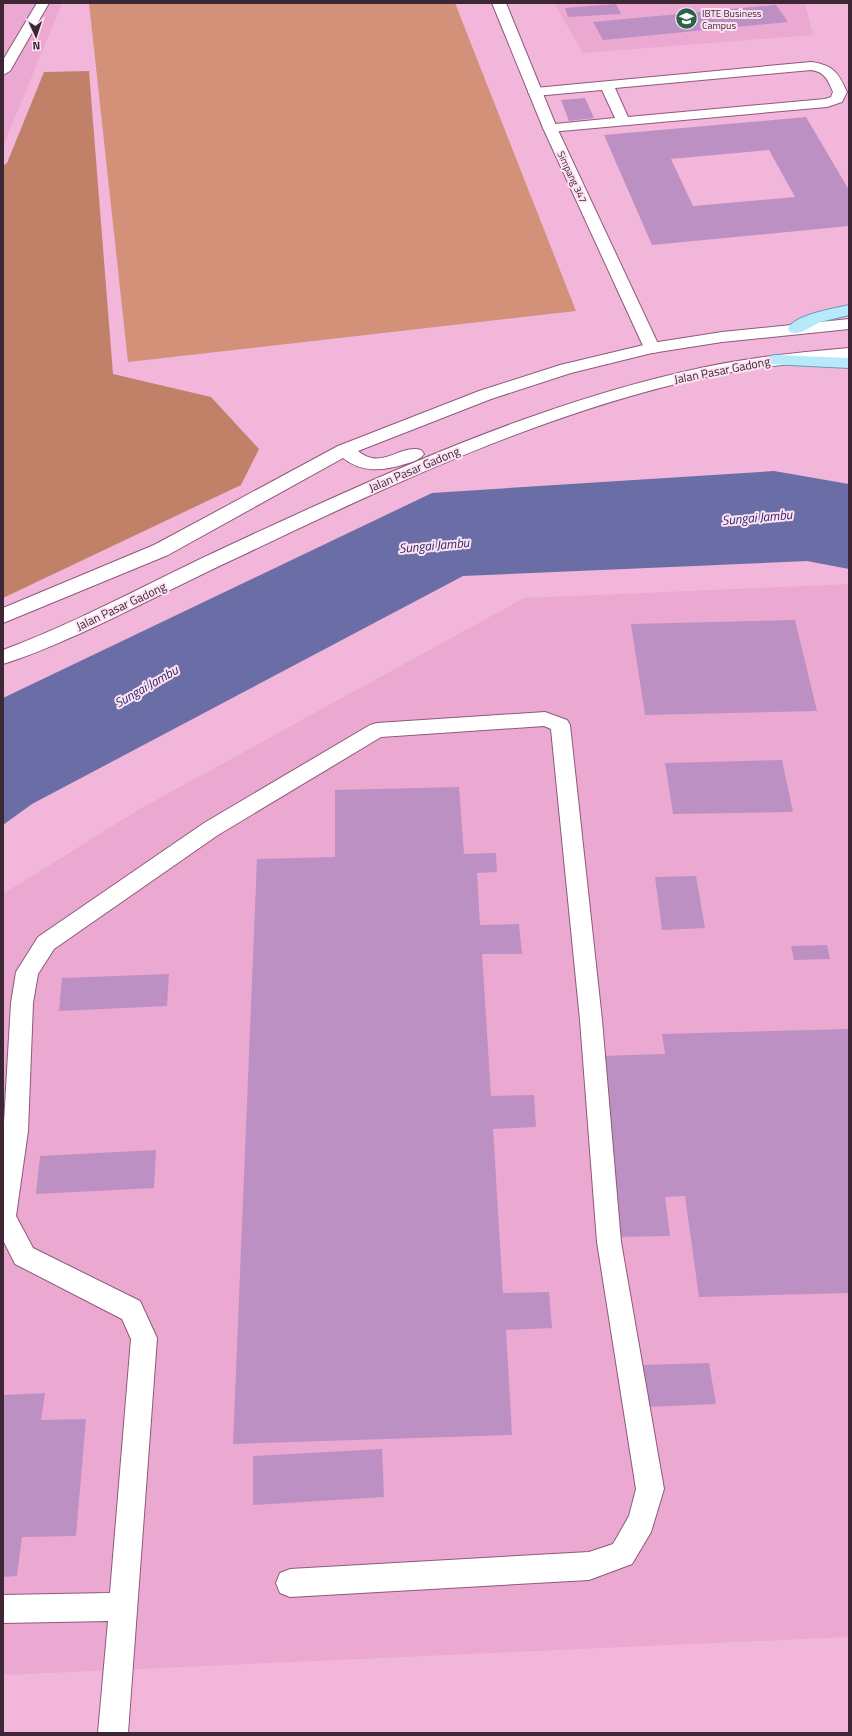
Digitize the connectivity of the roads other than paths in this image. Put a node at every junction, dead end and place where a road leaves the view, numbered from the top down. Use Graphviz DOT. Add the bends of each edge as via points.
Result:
graph roads {
  1 [pos="43,3"];
  2 [pos="499,3"];
  3 [pos="3,71"];
  4 [pos="607,86"];
  5 [pos="535,92"];
  6 [pos="624,122"];
  7 [pos="550,128"];
  8 [pos="849,310"];
  9 [pos="849,324"];
  10 [pos="796,328"];
  11 [pos="652,348"];
  12 [pos="849,354"];
  13 [pos="776,360"];
  14 [pos="849,363"];
  15 [pos="649,385"];
  16 [pos="344,450"];
  17 [pos="3,616"];
  18 [pos="3,657"];
  19 [pos="290,1583"];
  20 [pos="122,1607"];
  21 [pos="3,1609"];
  22 [pos="114,1733"];
  1 -- 3 [label="lane"];
  2 -- 5 [label="street, Simpang 347"];
  4 -- 5 [label="lane"];
  4 -- 6 [label="lane"];
  4 -- 6 [label="lane" via="811,66 820,67 831,73 840,92 837,99 827,103"];
  5 -- 7 [label="street, Simpang 347"];
  6 -- 7 [label="lane"];
  7 -- 11 [label="street, Simpang 347"];
  8 -- 10 [label="main road" via="814,319"];
  9 -- 10 [label="street"];
  10 -- 11 [label="street"];
  11 -- 16 [label="street" via="566,369 485,395"];
  12 -- 13 [label="street, Jalan Pasar Gadong"];
  13 -- 14 [label="main road"];
  13 -- 15 [label="street, Jalan Pasar Gadong"];
  15 -- 16 [label="street" via="592,392 489,424 384,464 359,461"];
  15 -- 18 [label="street, Jalan Pasar Gadong" via="522,428 376,484 116,610"];
  16 -- 17 [label="street" via="160,550"];
  19 -- 20 [label="lane" via="589,1566 622,1554 641,1522 650,1489 609,1242 591,1020 561,733 560,725 545,718 377,730 211,829 46,943 27,972 22,1002 16,1131 4,1217 24,1256 130,1310 144,1338"];
  20 -- 21 [label="lane"];
  20 -- 22 [label="lane"];
}
